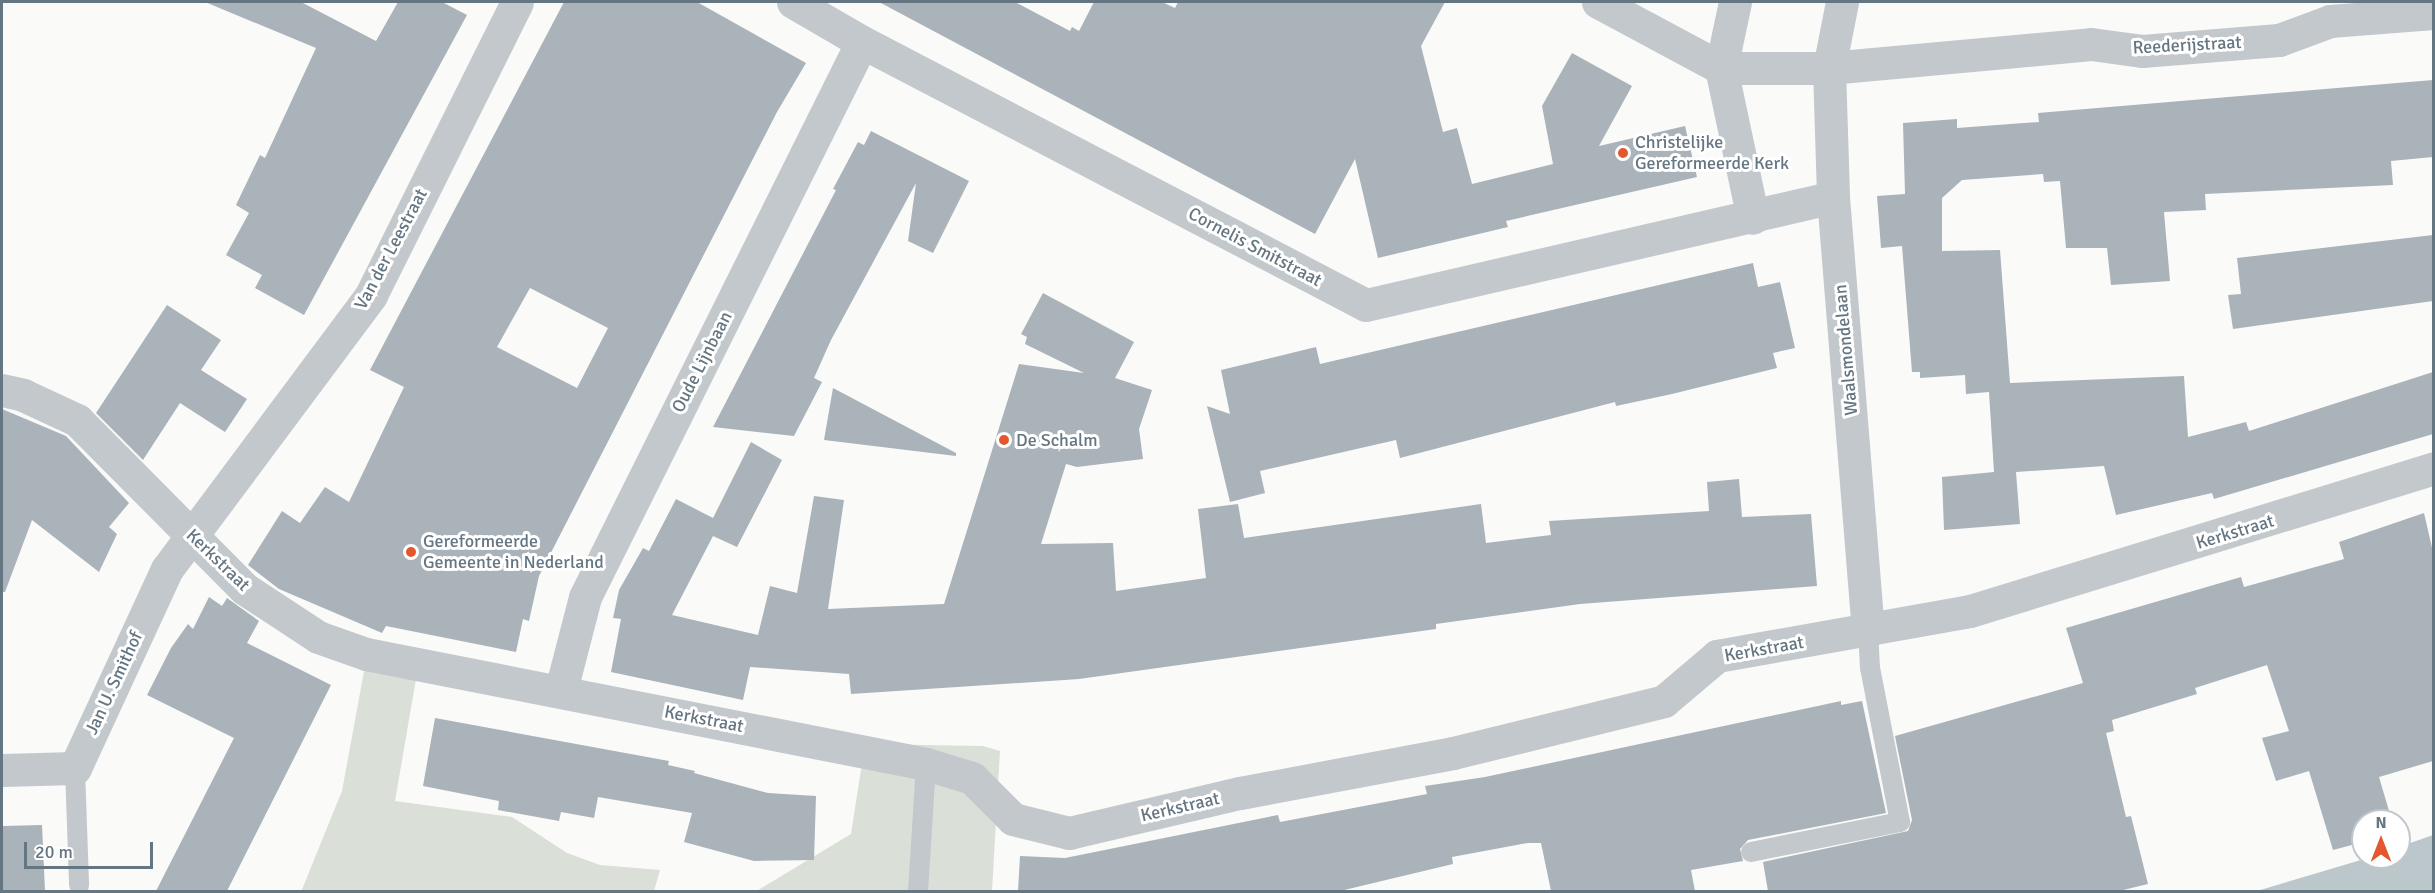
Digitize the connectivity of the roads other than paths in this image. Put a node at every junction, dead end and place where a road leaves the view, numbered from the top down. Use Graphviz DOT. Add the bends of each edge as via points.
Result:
graph roads {
  1 [pos="517,2"];
  2 [pos="793,2"];
  3 [pos="1598,2"];
  4 [pos="1735,2"];
  5 [pos="1842,2"];
  6 [pos="2433,13"];
  7 [pos="862,42"];
  8 [pos="1721,68"];
  9 [pos="1829,68"];
  10 [pos="1833,197"];
  11 [pos="1753,218"];
  12 [pos="2,390"];
  13 [pos="2433,468"];
  14 [pos="190,534"];
  15 [pos="1868,632"];
  16 [pos="561,690"];
  17 [pos="926,764"];
  18 [pos="75,768"];
  19 [pos="2,770"];
  20 [pos="1751,852"];
  21 [pos="79,885"];
  22 [pos="918,891"];
  1 -- 14 [label="street, Van der Leestraat" via="371,295"];
  2 -- 7 [label="street, Cornelis Smitstraat"];
  3 -- 8 [label="street"];
  4 -- 8 [label="street"];
  5 -- 9 [label="street, Waalsmondelaan"];
  6 -- 9 [label="street, Reederijstraat" via="2330,21 2268,41 2142,51 2091,44"];
  7 -- 11 [label="street, Cornelis Smitstraat" via="1366,305"];
  7 -- 16 [label="street, Oude Lijnbaan" via="585,597"];
  8 -- 9 [label="street"];
  8 -- 11 [label="street"];
  9 -- 10 [label="street, Waalsmondelaan"];
  10 -- 11 [label="street, Cornelis Smitstraat"];
  10 -- 15 [label="street, Waalsmondelaan"];
  12 -- 14 [label="street, Kerkstraat" via="23,394 76,420"];
  13 -- 15 [label="street, Kerkstraat" via="1970,611"];
  14 -- 16 [label="street, Kerkstraat" via="245,589 318,637 366,654"];
  14 -- 18 [label="street, Jan U. Smithof" via="167,569"];
  15 -- 17 [label="street, Kerkstraat" via="1717,656 1664,701 1453,753 1240,793 1069,833 1014,819 972,778"];
  15 -- 20 [label="lane" via="1870,668 1900,822"];
  16 -- 17 [label="street, Kerkstraat"];
  17 -- 22 [label="lane"];
  18 -- 19 [label="street"];
  18 -- 21 [label="lane"];
}
